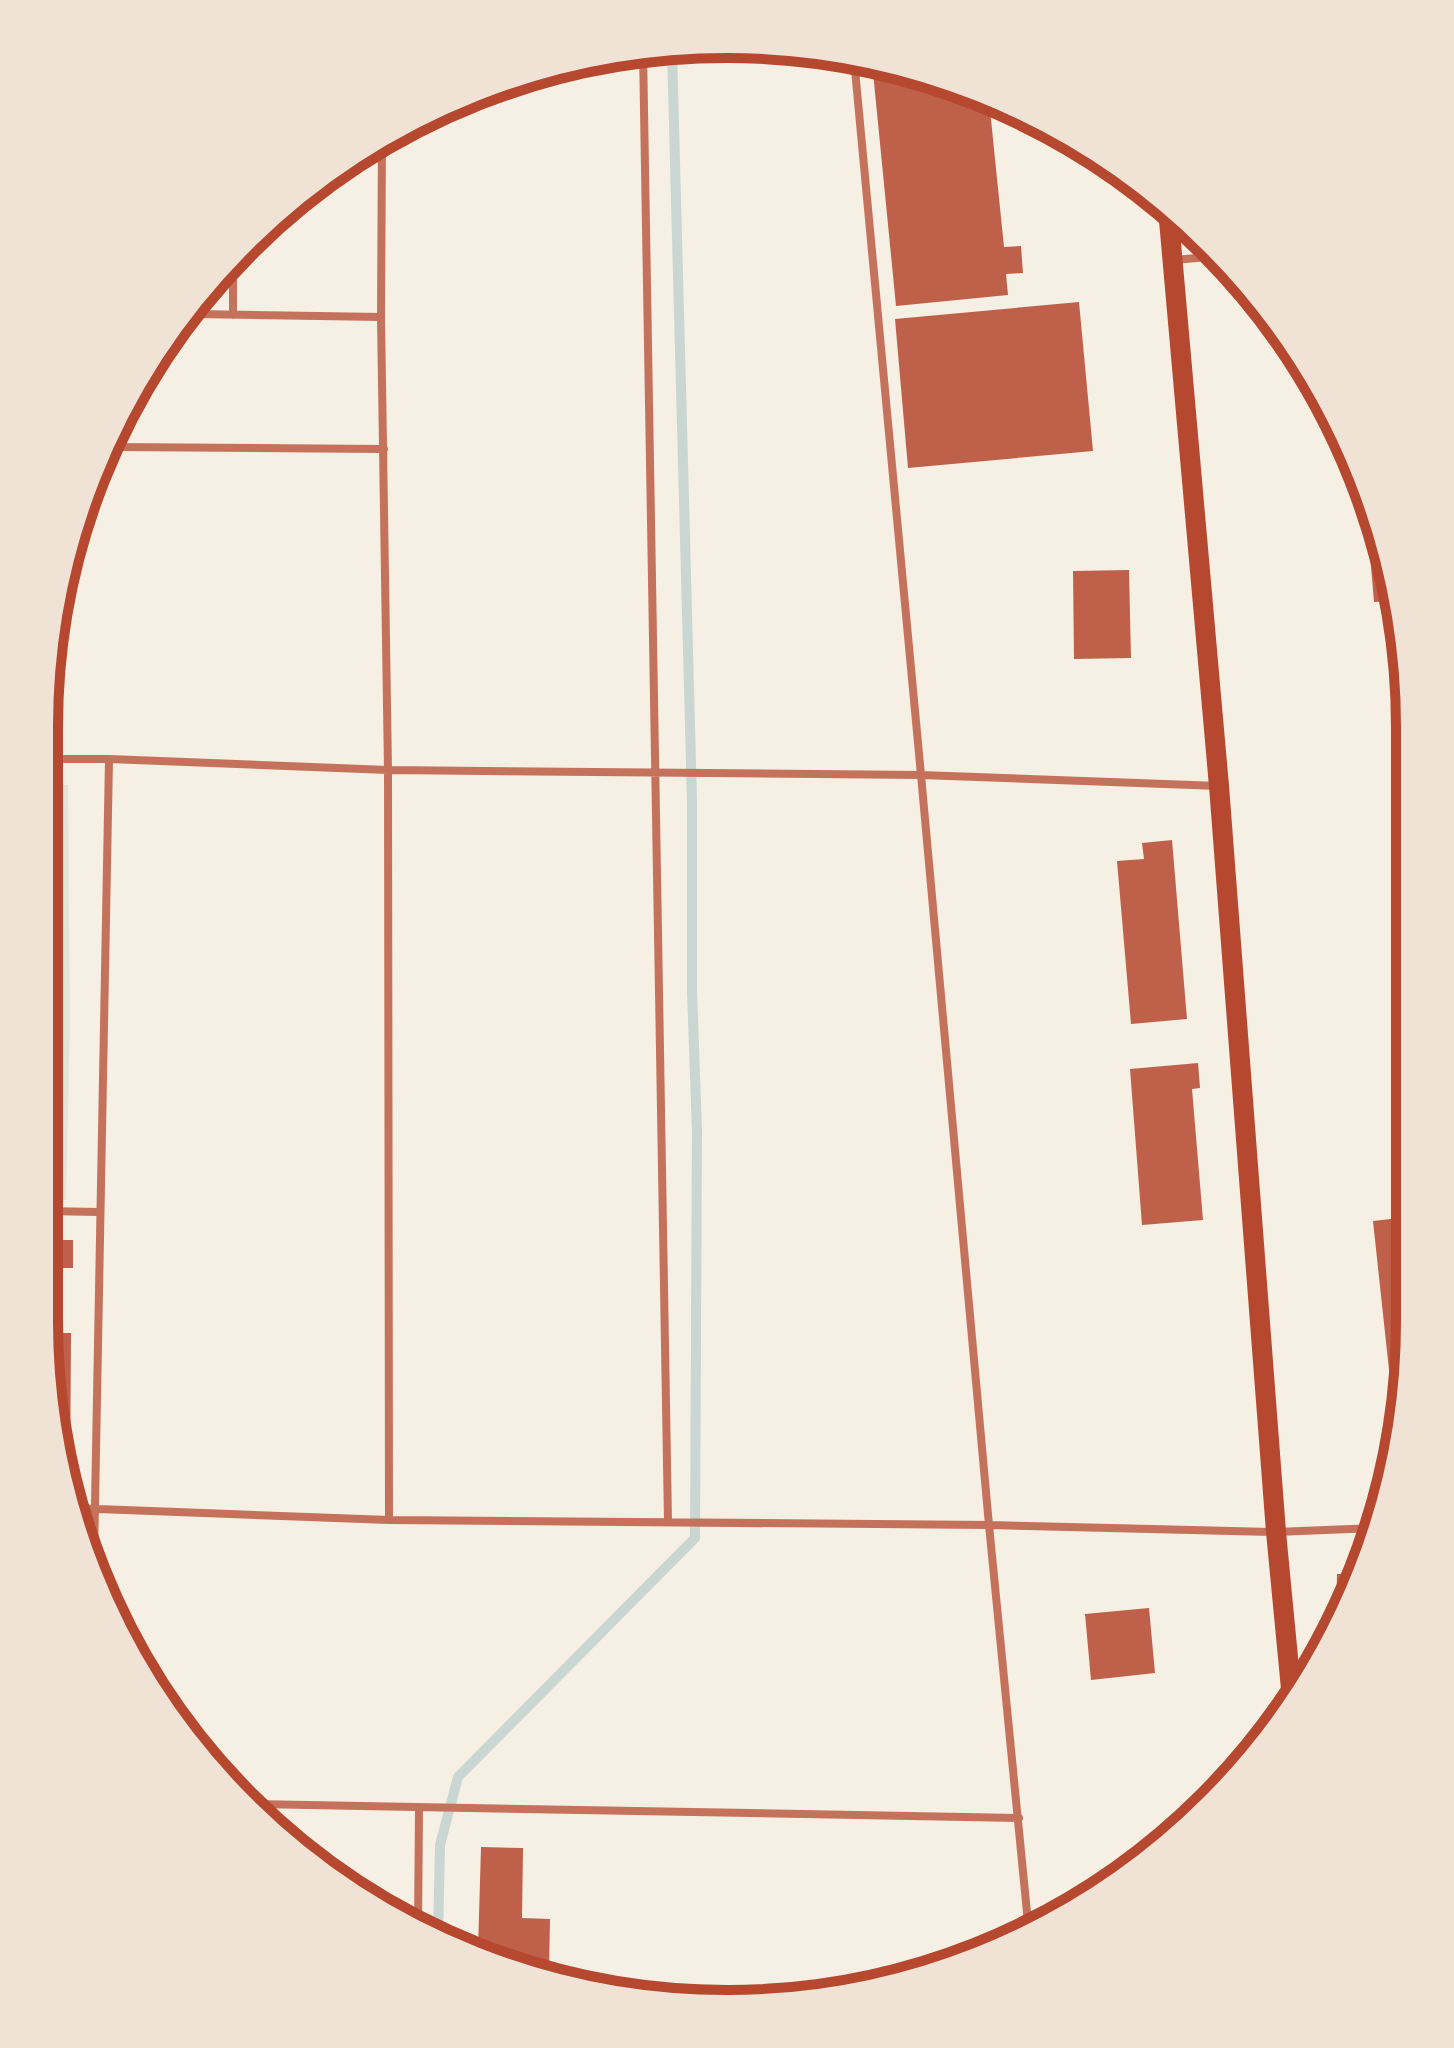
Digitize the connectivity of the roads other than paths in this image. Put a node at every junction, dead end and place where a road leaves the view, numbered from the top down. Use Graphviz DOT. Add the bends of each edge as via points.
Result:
graph roads {
  1 [pos="643,64"];
  2 [pos="855,71"];
  3 [pos="382,155"];
  4 [pos="1170,225"];
  5 [pos="1203,258"];
  6 [pos="1173,261"];
  7 [pos="233,276"];
  8 [pos="201,314"];
  9 [pos="233,315"];
  10 [pos="381,317"];
  11 [pos="120,447"];
  12 [pos="384,449"];
  13 [pos="58,759"];
  14 [pos="109,759"];
  15 [pos="388,770"];
  16 [pos="654,772"];
  17 [pos="921,775"];
  18 [pos="1219,786"];
  19 [pos="58,1211"];
  20 [pos="99,1212"];
  21 [pos="85,1508"];
  22 [pos="94,1508"];
  23 [pos="389,1520"];
  24 [pos="668,1522"];
  25 [pos="989,1525"];
  26 [pos="1362,1529"];
  27 [pos="1276,1532"];
  28 [pos="94,1536"];
  29 [pos="1290,1681"];
  30 [pos="265,1804"];
  31 [pos="419,1808"];
  32 [pos="1019,1818"];
  33 [pos="418,1914"];
  34 [pos="1028,1918"];
  1 -- 16 [label="street"];
  2 -- 17 [label="street"];
  3 -- 10 [label="street"];
  4 -- 6 [label="main road"];
  5 -- 6 [label="street"];
  6 -- 18 [label="main road"];
  7 -- 9 [label="street"];
  8 -- 9 [label="street"];
  9 -- 10 [label="street"];
  10 -- 12 [label="street"];
  11 -- 12 [label="street"];
  12 -- 15 [label="street"];
  13 -- 14 [label="street"];
  14 -- 15 [label="street"];
  14 -- 20 [label="street"];
  15 -- 16 [label="street"];
  15 -- 23 [label="street"];
  16 -- 17 [label="street"];
  16 -- 24 [label="street"];
  17 -- 18 [label="street"];
  17 -- 25 [label="street"];
  18 -- 27 [label="main road"];
  19 -- 20 [label="street"];
  20 -- 22 [label="street"];
  21 -- 22 [label="street"];
  22 -- 23 [label="street"];
  22 -- 28 [label="street"];
  23 -- 24 [label="street"];
  24 -- 25 [label="street"];
  25 -- 27 [label="street"];
  25 -- 32 [label="street"];
  26 -- 27 [label="street"];
  27 -- 29 [label="main road"];
  30 -- 31 [label="street"];
  31 -- 32 [label="street"];
  31 -- 33 [label="street"];
  32 -- 34 [label="street"];
}
